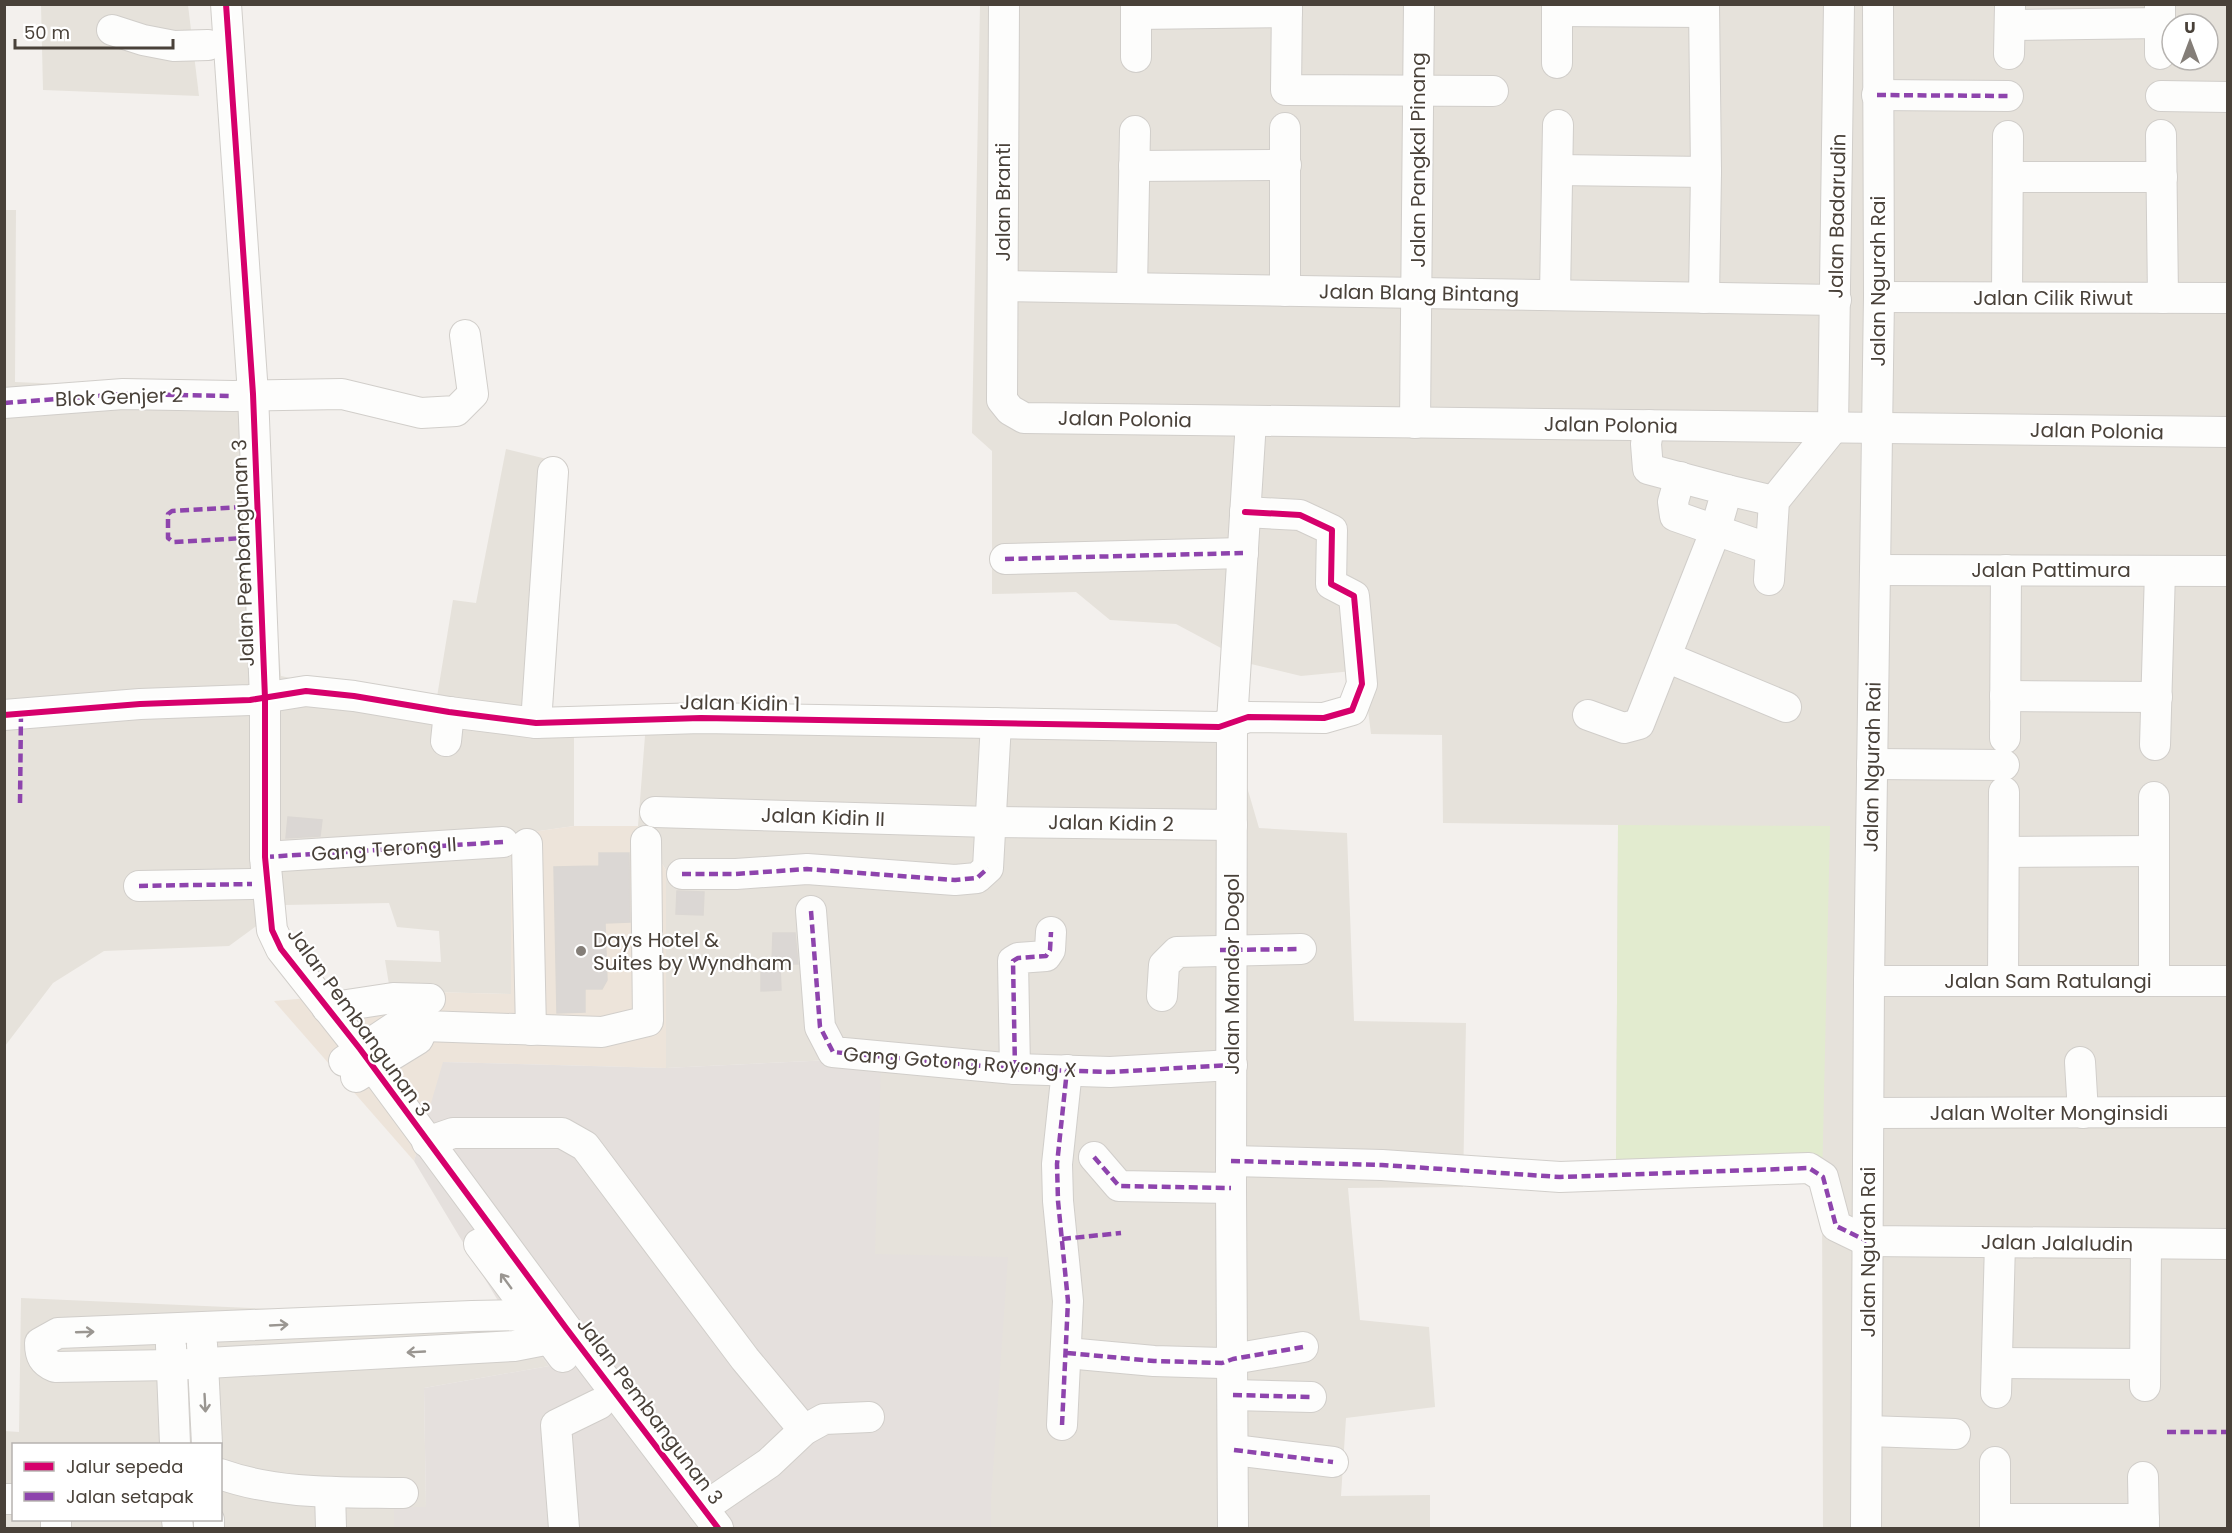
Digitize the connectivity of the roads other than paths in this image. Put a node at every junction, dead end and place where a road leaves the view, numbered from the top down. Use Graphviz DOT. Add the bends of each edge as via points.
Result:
graph roads {
  1 [pos="205,4"];
  2 [pos="226,4"];
  3 [pos="1004,4"];
  4 [pos="1419,4"];
  5 [pos="1839,4"];
  6 [pos="1878,4"];
  7 [pos="1287,8"];
  8 [pos="1557,8"];
  9 [pos="1704,8"];
  10 [pos="1136,9"];
  11 [pos="2160,14"];
  12 [pos="2009,28"];
  13 [pos="112,30"];
  14 [pos="208,45"];
  15 [pos="1136,57"];
  16 [pos="1557,63"];
  17 [pos="1419,90"];
  18 [pos="1493,91"];
  19 [pos="1877,95"];
  20 [pos="2008,96"];
  21 [pos="2161,96"];
  22 [pos="2228,97"];
  23 [pos="1558,125"];
  24 [pos="1285,128"];
  25 [pos="1135,131"];
  26 [pos="2161,135"];
  27 [pos="2008,136"];
  28 [pos="1286,165"];
  29 [pos="1134,166"];
  30 [pos="1558,170"];
  31 [pos="1706,172"];
  32 [pos="2008,177"];
  33 [pos="2162,177"];
  34 [pos="1003,286"];
  35 [pos="1132,288"];
  36 [pos="1285,291"];
  37 [pos="1417,293"];
  38 [pos="1555,295"];
  39 [pos="1879,297"];
  40 [pos="2007,297"];
  41 [pos="1704,298"];
  42 [pos="2163,298"];
  43 [pos="2228,298"];
  44 [pos="1836,300"];
  45 [pos="465,335"];
  46 [pos="243,395"];
  47 [pos="1002,400"];
  48 [pos="4,403"];
  49 [pos="1251,421"];
  50 [pos="1415,423"];
  51 [pos="1649,425"];
  52 [pos="1833,428"];
  53 [pos="1877,428"];
  54 [pos="2228,432"];
  55 [pos="554,472"];
  56 [pos="1680,477"];
  57 [pos="1727,490"];
  58 [pos="1774,501"];
  59 [pos="1245,512"];
  60 [pos="1715,532"];
  61 [pos="1770,549"];
  62 [pos="1243,553"];
  63 [pos="1005,558"];
  64 [pos="1875,570"];
  65 [pos="2006,570"];
  66 [pos="2160,571"];
  67 [pos="2228,571"];
  68 [pos="1769,580"];
  69 [pos="1666,657"];
  70 [pos="2005,696"];
  71 [pos="2157,697"];
  72 [pos="257,699"];
  73 [pos="1786,707"];
  74 [pos="449,712"];
  75 [pos="4,715"];
  76 [pos="1588,715"];
  77 [pos="1232,722"];
  78 [pos="536,723"];
  79 [pos="996,723"];
  80 [pos="446,741"];
  81 [pos="2155,745"];
  82 [pos="1872,764"];
  83 [pos="2004,765"];
  84 [pos="2154,797"];
  85 [pos="655,812"];
  86 [pos="990,822"];
  87 [pos="1232,825"];
  88 [pos="646,841"];
  89 [pos="2154,851"];
  90 [pos="2004,852"];
  91 [pos="265,856"];
  92 [pos="681,874"];
  93 [pos="252,884"];
  94 [pos="139,886"];
  95 [pos="811,911"];
  96 [pos="1052,932"];
  97 [pos="1301,949"];
  98 [pos="1231,950"];
  99 [pos="1869,981"];
  100 [pos="2003,981"];
  101 [pos="2154,981"];
  102 [pos="2228,981"];
  103 [pos="1162,996"];
  104 [pos="327,1008"];
  105 [pos="427,1013"];
  106 [pos="531,1030"];
  107 [pos="2080,1062"];
  108 [pos="358,1064"];
  109 [pos="1232,1065"];
  110 [pos="1015,1069"];
  111 [pos="1067,1070"];
  112 [pos="2228,1112"];
  113 [pos="1870,1113"];
  114 [pos="2083,1113"];
  115 [pos="428,1142"];
  116 [pos="1094,1157"];
  117 [pos="1231,1174"];
  118 [pos="1876,1241"];
  119 [pos="2000,1243"];
  120 [pos="2146,1244"];
  121 [pos="2228,1244"];
  122 [pos="541,1321"];
  123 [pos="171,1329"];
  124 [pos="202,1329"];
  125 [pos="1303,1347"];
  126 [pos="1067,1353"];
  127 [pos="1233,1359"];
  128 [pos="203,1362"];
  129 [pos="1997,1363"];
  130 [pos="172,1365"];
  131 [pos="1996,1393"];
  132 [pos="1233,1395"];
  133 [pos="1311,1397"];
  134 [pos="599,1404"];
  135 [pos="869,1417"];
  136 [pos="1062,1425"];
  137 [pos="804,1430"];
  138 [pos="1868,1431"];
  139 [pos="1955,1434"];
  140 [pos="175,1443"];
  141 [pos="207,1443"];
  142 [pos="1234,1450"];
  143 [pos="656,1462"];
  144 [pos="1333,1462"];
  145 [pos="1995,1462"];
  146 [pos="222,1475"];
  147 [pos="2144,1477"];
  148 [pos="330,1492"];
  149 [pos="404,1493"];
  150 [pos="705,1522"];
  151 [pos="1995,1524"];
  152 [pos="2144,1524"];
  153 [pos="331,1528"];
  154 [pos="564,1528"];
  155 [pos="1233,1528"];
  156 [pos="1866,1528"];
  1 -- 14 [label="street, Jalan Pembangunan 3"];
  2 -- 46 [label="street, Jalan Pembangunan 3"];
  3 -- 34 [label="street, Jalan Branti"];
  4 -- 17 [label="street, Jalan Pangkal Pinang"];
  5 -- 44 [label="street, Jalan Badarudin"];
  6 -- 19 [label="street, Jalan Ngurah Rai"];
  7 -- 10 [label="street"];
  7 -- 17 [label="street" via="1286,90"];
  8 -- 9 [label="street"];
  8 -- 16 [label="street"];
  9 -- 31 [label="street"];
  10 -- 15 [label="street"];
  11 -- 12 [label="street"];
  13 -- 14 [label="street" via="174,46"];
  14 -- 46 [label="street, Jalan Pembangunan 3"];
  17 -- 18 [label="street"];
  17 -- 37 [label="street, Jalan Pangkal Pinang"];
  19 -- 20 [label="street"];
  19 -- 39 [label="street, Jalan Ngurah Rai"];
  21 -- 22 [label="street"];
  23 -- 30 [label="street"];
  24 -- 28 [label="street"];
  25 -- 29 [label="street"];
  26 -- 33 [label="street"];
  27 -- 32 [label="street"];
  28 -- 29 [label="street"];
  28 -- 36 [label="street"];
  29 -- 35 [label="street"];
  30 -- 31 [label="street"];
  30 -- 38 [label="street"];
  31 -- 41 [label="street"];
  32 -- 33 [label="street"];
  32 -- 40 [label="street"];
  33 -- 42 [label="street"];
  34 -- 35 [label="street, Jalan Blang Bintang"];
  34 -- 47 [label="street, Jalan Branti"];
  35 -- 36 [label="street, Jalan Blang Bintang"];
  36 -- 37 [label="street, Jalan Blang Bintang"];
  37 -- 38 [label="street, Jalan Blang Bintang"];
  37 -- 50 [label="street, Jalan Pangkal Pinang"];
  38 -- 41 [label="street, Jalan Blang Bintang"];
  39 -- 40 [label="street, Jalan Cilik Riwut"];
  39 -- 53 [label="street, Jalan Ngurah Rai"];
  40 -- 42 [label="street, Jalan Cilik Riwut"];
  41 -- 44 [label="street, Jalan Blang Bintang"];
  42 -- 43 [label="street, Jalan Cilik Riwut"];
  44 -- 52 [label="street, Jalan Badarudin"];
  45 -- 46 [label="street, Blok Genjer 2" via="473,394 456,411 421,413 342,394"];
  46 -- 48 [label="street, Blok Genjer 2" via="123,394"];
  46 -- 72 [label="street, Jalan Pembangunan 3" via="244,528"];
  47 -- 49 [label="street, Jalan Polonia" via="1024,418"];
  49 -- 50 [label="street, Jalan Polonia"];
  49 -- 59 [label="street, Jalan Mandor Dogol"];
  50 -- 51 [label="street, Jalan Polonia"];
  51 -- 52 [label="street, Jalan Polonia"];
  51 -- 56 [label="street" via="1648,469"];
  52 -- 53 [label="street, Jalan Polonia"];
  52 -- 58 [label="street"];
  53 -- 54 [label="street, Jalan Polonia"];
  53 -- 64 [label="street, Jalan Ngurah Rai"];
  55 -- 78 [label="street"];
  56 -- 57 [label="street"];
  56 -- 60 [label="street" via="1673,502 1675,516"];
  57 -- 58 [label="street"];
  57 -- 60 [label="street"];
  58 -- 61 [label="street"];
  59 -- 62 [label="street, Jalan Mandor Dogol"];
  59 -- 77 [label="street, Jalan Kidin 1" via="1300,515 1332,530 1331,584 1354,596 1362,684 1352,710 1324,718 1248,717"];
  60 -- 61 [label="street"];
  60 -- 69 [label="street"];
  61 -- 68 [label="street"];
  62 -- 63 [label="street"];
  62 -- 77 [label="street, Jalan Mandor Dogol"];
  64 -- 65 [label="street, Jalan Pattimura"];
  64 -- 82 [label="street, Jalan Ngurah Rai"];
  65 -- 66 [label="street, Jalan Pattimura"];
  65 -- 70 [label="street"];
  66 -- 67 [label="street, Jalan Pattimura"];
  66 -- 71 [label="street"];
  69 -- 73 [label="street"];
  69 -- 76 [label="street" via="1639,724 1624,728"];
  70 -- 71 [label="street"];
  70 -- 83 [label="street"];
  71 -- 81 [label="street"];
  72 -- 74 [label="street, Jalan Kidin 1" via="306,691"];
  72 -- 75 [label="street, Jalan Kidin 1"];
  72 -- 91 [label="street, Jalan Pembangunan 3"];
  72 -- 93 [label="street, Jalan Pembangunan 3"];
  74 -- 78 [label="street, Jalan Kidin 1"];
  74 -- 80 [label="street"];
  77 -- 79 [label="street, Jalan Kidin 1" via="1219,727"];
  77 -- 87 [label="street, Jalan Mandor Dogol"];
  78 -- 79 [label="street, Jalan Kidin 1" via="701,718"];
  79 -- 86 [label="street"];
  82 -- 83 [label="street"];
  82 -- 99 [label="street, Jalan Ngurah Rai"];
  83 -- 90 [label="street"];
  84 -- 89 [label="street"];
  85 -- 86 [label="street, Jalan Kidin II"];
  86 -- 87 [label="street, Jalan Kidin 2"];
  86 -- 92 [label="street" via="988,868 977,878 955,880 807,869"];
  87 -- 98 [label="street, Jalan Mandor Dogol"];
  88 -- 106 [label="street" via="648,1021 602,1032"];
  89 -- 90 [label="street"];
  89 -- 101 [label="street"];
  90 -- 100 [label="street"];
  91 -- 104 [label="street, Jalan Pembangunan 3" via="272,930 281,949"];
  91 -- 106 [label="street, Gang Terong II" via="515,843"];
  93 -- 94 [label="street"];
  93 -- 108 [label="street, Jalan Pembangunan 3" via="257,933 273,964"];
  95 -- 110 [label="street, Gang Gotong Royong X" via="820,1027 832,1052"];
  96 -- 110 [label="street" via="1046,956 1013,961"];
  97 -- 98 [label="street"];
  98 -- 103 [label="street" via="1177,952 1164,965"];
  98 -- 109 [label="street, Jalan Mandor Dogol"];
  99 -- 100 [label="street, Jalan Sam Ratulangi"];
  99 -- 113 [label="street, Jalan Ngurah Rai"];
  100 -- 101 [label="street, Jalan Sam Ratulangi"];
  101 -- 102 [label="street, Jalan Sam Ratulangi"];
  104 -- 105 [label="street" via="393,998"];
  104 -- 108 [label="street, Jalan Pembangunan 3"];
  105 -- 106 [label="street"];
  105 -- 108 [label="street" via="407,1019"];
  107 -- 114 [label="street"];
  108 -- 115 [label="street, Jalan Pembangunan 3"];
  122 -- 108 [label="street, Jalan Pembangunan 3, one-way"];
  109 -- 111 [label="street, Gang Gotong Royong X" via="1110,1072"];
  109 -- 117 [label="street, Jalan Mandor Dogol"];
  110 -- 111 [label="street, Gang Gotong Royong X"];
  111 -- 126 [label="street" via="1057,1164 1068,1301"];
  112 -- 114 [label="street, Jalan Wolter Monginsidi"];
  113 -- 114 [label="street, Jalan Wolter Monginsidi"];
  113 -- 118 [label="street, Jalan Ngurah Rai"];
  115 -- 122 [label="street, Jalan Pembangunan 3"];
  115 -- 137 [label="street" via="453,1133 562,1133 585,1146 745,1359"];
  116 -- 117 [label="street" via="1119,1186"];
  117 -- 118 [label="street" via="1382,1165 1560,1178 1809,1168 1823,1177 1836,1226"];
  117 -- 127 [label="street, Jalan Mandor Dogol"];
  118 -- 119 [label="street, Jalan Jalaludin"];
  118 -- 138 [label="street, Jalan Ngurah Rai"];
  119 -- 120 [label="street, Jalan Jalaludin"];
  119 -- 129 [label="street"];
  120 -- 121 [label="street, Jalan Jalaludin"];
  120 -- 129 [label="street" via="2145,1375"];
  124 -- 122 [label="street, one-way"];
  122 -- 128 [label="street, one-way" via="514,1346"];
  122 -- 134 [label="street, Jalan Pembangunan 3"];
  122 -- 143 [label="street, Jalan Pembangunan 3"];
  123 -- 124 [label="street"];
  123 -- 130 [label="street"];
  130 -- 123 [label="street, one-way" via="55,1367 46,1364 40,1355 40,1343 58,1333"];
  124 -- 128 [label="street"];
  125 -- 127 [label="street"];
  126 -- 127 [label="street" via="1154,1361 1222,1363"];
  126 -- 136 [label="street"];
  127 -- 132 [label="street, Jalan Mandor Dogol"];
  128 -- 130 [label="street"];
  128 -- 141 [label="street, one-way"];
  129 -- 131 [label="street"];
  130 -- 140 [label="street"];
  132 -- 133 [label="street"];
  132 -- 142 [label="street, Jalan Mandor Dogol"];
  134 -- 143 [label="street, Jalan Pembangunan 3"];
  134 -- 154 [label="street" via="556,1425"];
  135 -- 137 [label="street" via="824,1419"];
  137 -- 150 [label="street"];
  138 -- 139 [label="street"];
  138 -- 156 [label="street, Jalan Ngurah Rai"];
  142 -- 144 [label="street"];
  142 -- 155 [label="street, Jalan Mandor Dogol"];
  143 -- 150 [label="street, Jalan Pembangunan 3"];
  145 -- 151 [label="street"];
  146 -- 148 [label="street" via="272,1488"];
  147 -- 152 [label="street"];
  148 -- 149 [label="street"];
  148 -- 153 [label="street"];
  151 -- 152 [label="street"];
}
